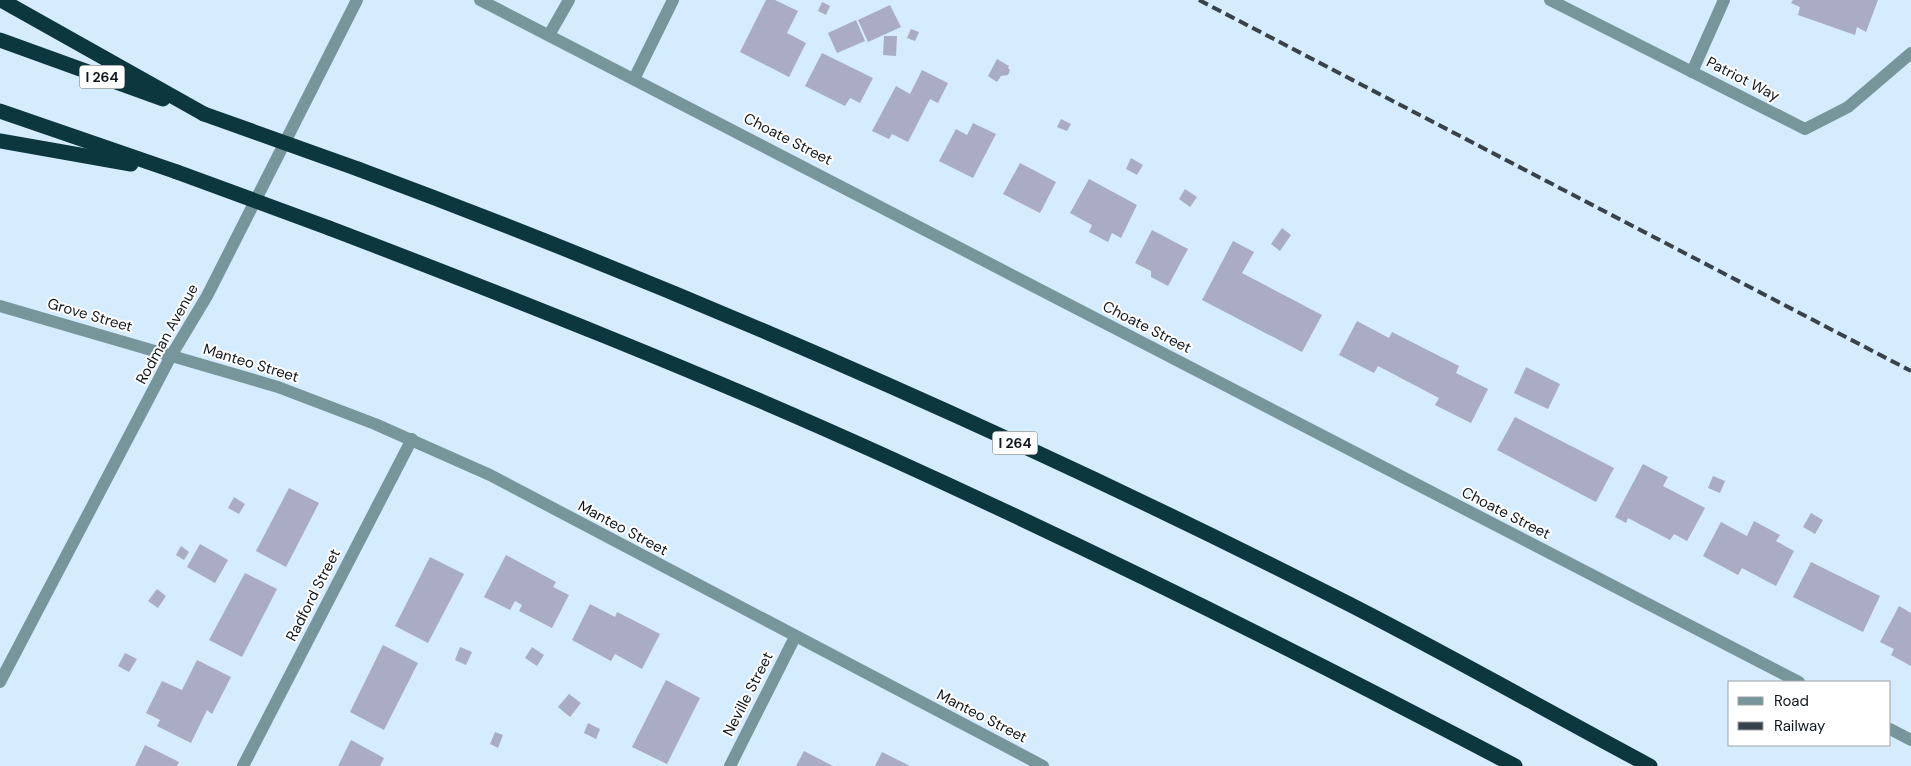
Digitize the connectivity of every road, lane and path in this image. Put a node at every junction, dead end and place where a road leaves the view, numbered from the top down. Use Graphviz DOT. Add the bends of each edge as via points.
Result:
graph roads {
  1 [pos="1,0"];
  2 [pos="357,0"];
  3 [pos="480,0"];
  4 [pos="569,0"];
  5 [pos="673,0"];
  6 [pos="1550,0"];
  7 [pos="1724,0"];
  8 [pos="549,35"];
  9 [pos="0,40"];
  10 [pos="1911,53"];
  11 [pos="1692,72"];
  12 [pos="634,79"];
  13 [pos="0,111"];
  14 [pos="204,114"];
  15 [pos="0,141"];
  16 [pos="177,172"];
  17 [pos="0,306"];
  18 [pos="172,356"];
  19 [pos="412,439"];
  20 [pos="795,637"];
  21 [pos="1796,681"];
  22 [pos="0,682"];
  23 [pos="1891,730"];
  24 [pos="1911,740"];
  25 [pos="243,766"];
  26 [pos="730,766"];
  27 [pos="1043,766"];
  28 [pos="1515,766"];
  29 [pos="1650,766"];
  1 -- 14 [label="highway"];
  2 -- 18 [label="street, Rodman Avenue" via="207,296"];
  3 -- 8 [label="street, Choate Street"];
  4 -- 8 [label="street"];
  5 -- 12 [label="street"];
  6 -- 11 [label="street, Patriot Way"];
  7 -- 11 [label="street"];
  8 -- 12 [label="street, Choate Street"];
  9 -- 14 [label="highway, I 264"];
  10 -- 11 [label="street, Patriot Way" via="1848,108 1805,129"];
  12 -- 21 [label="street, Choate Street"];
  13 -- 16 [label="highway"];
  14 -- 29 [label="highway, I 264, bridge" via="486,216 768,332 940,408 1349,604"];
  15 -- 16 [label="highway"];
  16 -- 28 [label="highway, bridge" via="552,314 881,454 1116,564"];
  17 -- 18 [label="street, Grove Street"];
  18 -- 19 [label="street, Manteo Street" via="278,388"];
  18 -- 22 [label="street, Rodman Avenue"];
  19 -- 20 [label="street, Manteo Street" via="490,475"];
  19 -- 25 [label="street, Radford Street"];
  20 -- 26 [label="street, Neville Street"];
  20 -- 27 [label="street, Manteo Street"];
  23 -- 24 [label="street"];
}
